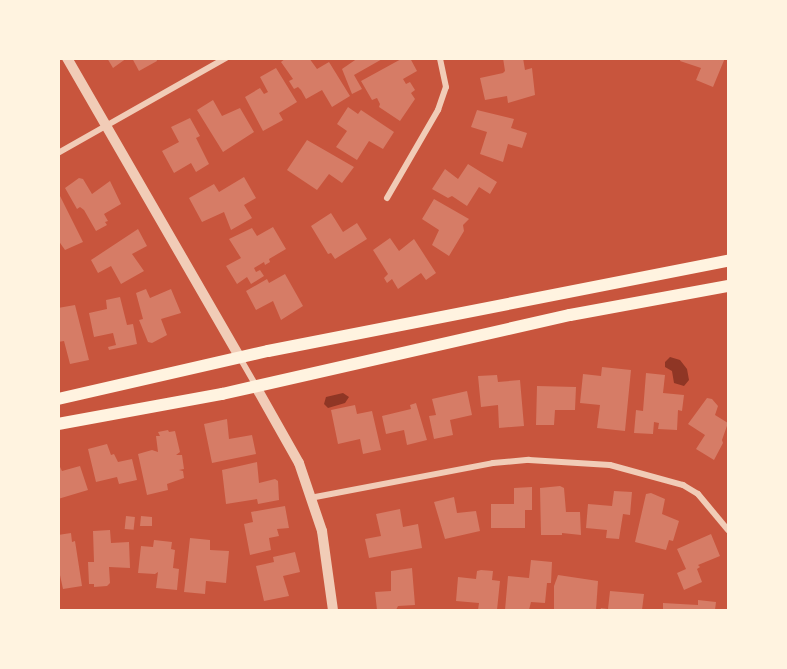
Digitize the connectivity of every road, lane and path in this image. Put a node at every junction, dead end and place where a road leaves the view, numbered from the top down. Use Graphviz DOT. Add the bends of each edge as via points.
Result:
graph roads {
  1 [pos="67,58"];
  2 [pos="226,58"];
  3 [pos="440,58"];
  4 [pos="106,128"];
  5 [pos="58,153"];
  6 [pos="387,198"];
  7 [pos="729,261"];
  8 [pos="729,286"];
  9 [pos="240,358"];
  10 [pos="256,387"];
  11 [pos="58,399"];
  12 [pos="58,424"];
  13 [pos="309,498"];
  14 [pos="729,530"];
  15 [pos="333,610"];
  1 -- 4 [label="street"];
  2 -- 4 [label="street"];
  3 -- 6 [label="street" via="446,87 438,110"];
  4 -- 5 [label="street"];
  4 -- 9 [label="street"];
  7 -- 9 [label="main road"];
  8 -- 10 [label="main road" via="570,315"];
  9 -- 10 [label="street"];
  9 -- 11 [label="main road"];
  10 -- 12 [label="main road"];
  10 -- 13 [label="street" via="299,463"];
  13 -- 14 [label="street" via="493,463 529,460 610,465 683,485 698,494"];
  13 -- 15 [label="street" via="322,531"];
}
